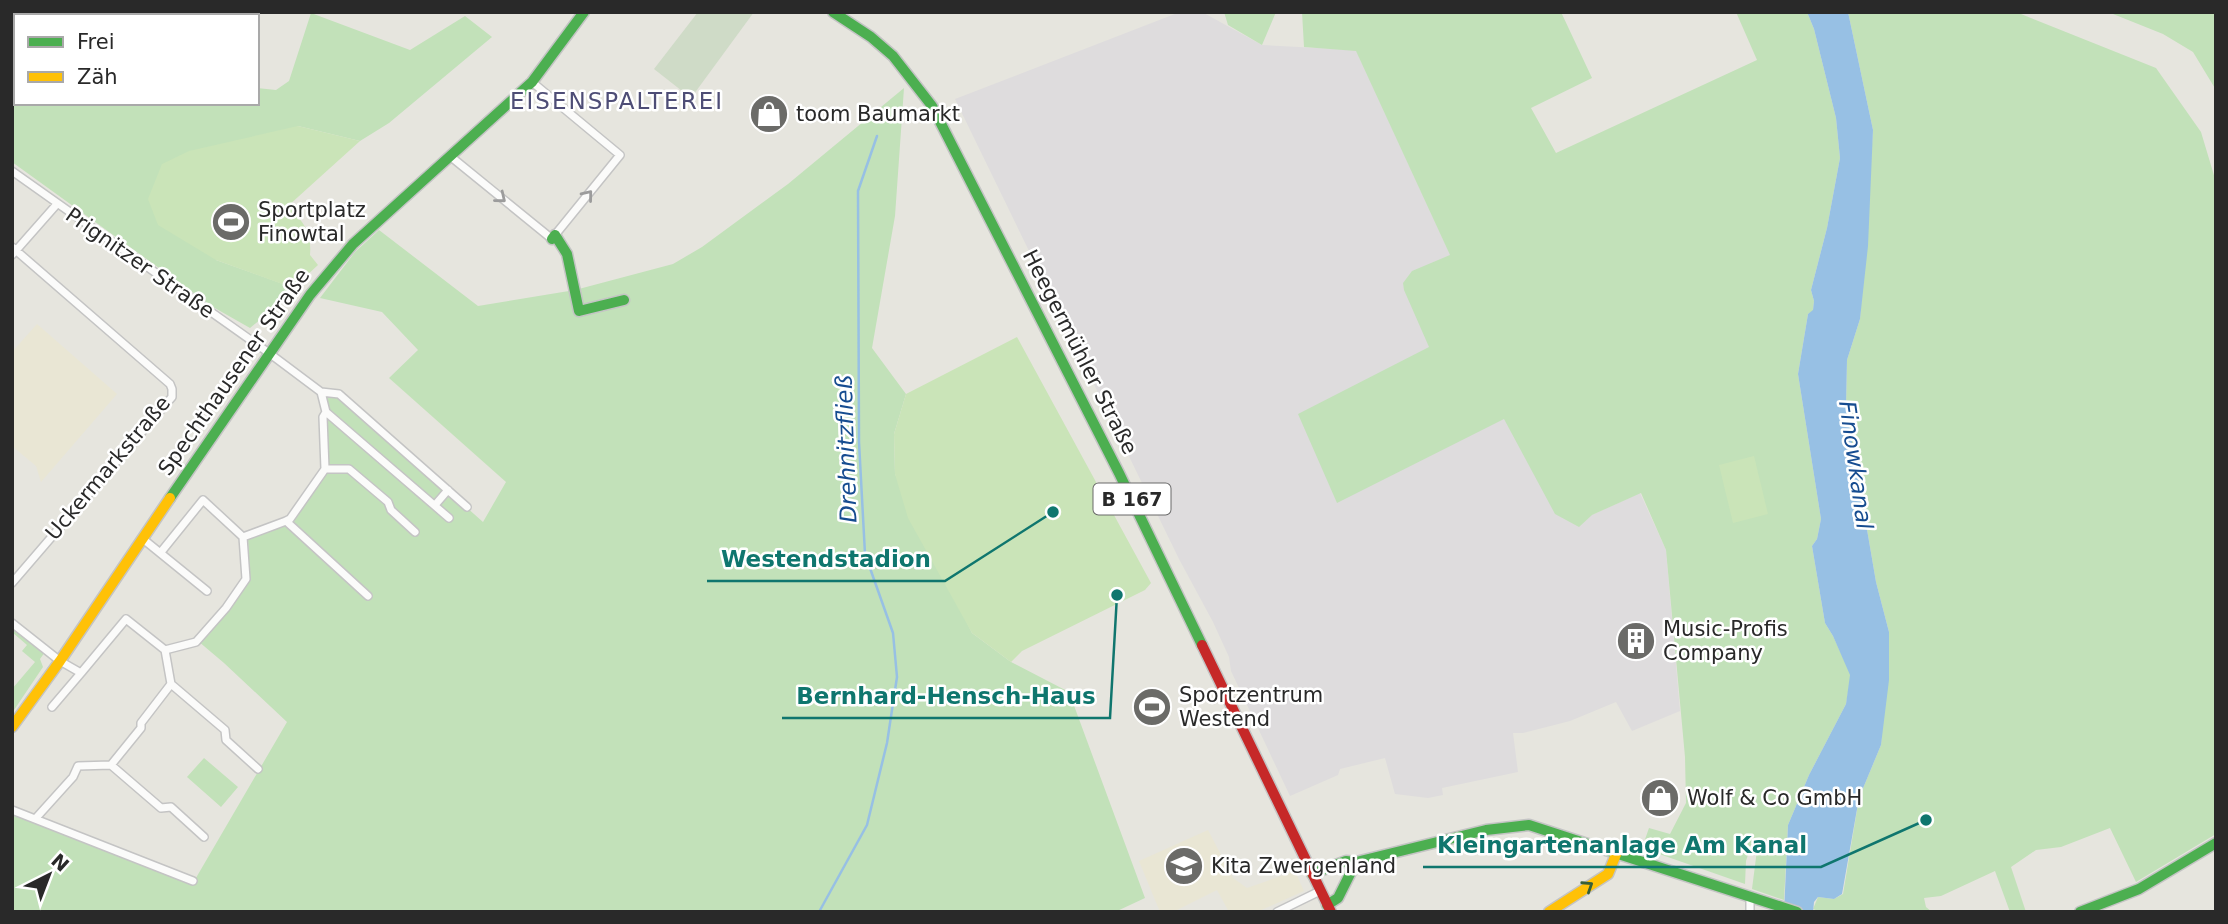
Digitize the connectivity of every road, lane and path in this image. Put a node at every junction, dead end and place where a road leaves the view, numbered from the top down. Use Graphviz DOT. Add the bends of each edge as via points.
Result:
graph roads {
  1 [pos="584,12"];
  2 [pos="833,12"];
  3 [pos="532,82"];
  4 [pos="450,156"];
  5 [pos="12,171"];
  6 [pos="57,204"];
  7 [pos="553,237"];
  8 [pos="14,251"];
  9 [pos="624,300"];
  10 [pos="269,354"];
  11 [pos="321,392"];
  12 [pos="326,412"];
  13 [pos="325,469"];
  14 [pos="448,490"];
  15 [pos="435,505"];
  16 [pos="467,507"];
  17 [pos="449,518"];
  18 [pos="286,521"];
  19 [pos="415,532"];
  20 [pos="243,537"];
  21 [pos="143,539"];
  22 [pos="161,552"];
  23 [pos="12,583"];
  24 [pos="207,591"];
  25 [pos="368,596"];
  26 [pos="12,623"];
  27 [pos="165,650"];
  28 [pos="60,661"];
  29 [pos="81,673"];
  30 [pos="171,684"];
  31 [pos="52,707"];
  32 [pos="12,727"];
  33 [pos="111,765"];
  34 [pos="258,769"];
  35 [pos="12,810"];
  36 [pos="36,818"];
  37 [pos="204,837"];
  38 [pos="2216,842"];
  39 [pos="1617,852"];
  40 [pos="1356,862"];
  41 [pos="1312,874"];
  42 [pos="192,881"];
  43 [pos="1320,891"];
  44 [pos="1750,897"];
  45 [pos="1329,908"];
  46 [pos="2101,908"];
  47 [pos="1277,912"];
  48 [pos="1549,912"];
  49 [pos="1749,912"];
  50 [pos="1797,912"];
  51 [pos="2080,912"];
  1 -- 3 [label="main road, Spechthausener Straße"];
  2 -- 41 [label="main road, Heegermühler Straße / B 167" via="893,57 932,106 1144,522"];
  3 -- 4 [label="main road, Spechthausener Straße"];
  7 -- 3 [label="street, one-way" via="620,155"];
  4 -- 7 [label="street, one-way"];
  4 -- 10 [label="main road, Spechthausener Straße" via="344,252"];
  5 -- 6 [label="street, Prignitzer Straße"];
  6 -- 8 [label="street"];
  6 -- 10 [label="street, Prignitzer Straße"];
  7 -- 9 [label="main road" via="567,254 579,310"];
  8 -- 23 [label="street, Uckermarkstraße" via="170,384 172,397"];
  10 -- 11 [label="street, Prignitzer Straße"];
  10 -- 21 [label="main road, Spechthausener Straße"];
  11 -- 12 [label="street"];
  11 -- 14 [label="street, Prignitzer Straße" via="339,394"];
  12 -- 13 [label="street"];
  12 -- 15 [label="street"];
  13 -- 18 [label="street"];
  13 -- 19 [label="street" via="349,469"];
  14 -- 15 [label="street"];
  14 -- 16 [label="street, Prignitzer Straße"];
  15 -- 17 [label="street"];
  18 -- 20 [label="street"];
  18 -- 25 [label="street"];
  20 -- 22 [label="street" via="203,500"];
  20 -- 27 [label="street" via="246,579 226,608 196,642"];
  21 -- 22 [label="street"];
  21 -- 28 [label="main road, Spechthausener Straße"];
  22 -- 24 [label="street"];
  26 -- 28 [label="street"];
  27 -- 29 [label="street" via="125,619"];
  27 -- 30 [label="street"];
  28 -- 29 [label="street"];
  28 -- 32 [label="main road, Spechthausener Straße"];
  29 -- 31 [label="street"];
  30 -- 33 [label="street"];
  30 -- 34 [label="street" via="225,730 226,740"];
  33 -- 36 [label="street" via="78,766"];
  33 -- 37 [label="street" via="161,808 171,807"];
  35 -- 36 [label="street"];
  36 -- 42 [label="street"];
  38 -- 46 [label="main road"];
  39 -- 40 [label="main road" via="1520,825"];
  39 -- 44 [label="main road"];
  48 -- 39 [label="main road, one-way" via="1608,874"];
  40 -- 41 [label="main road" via="1346,861"];
  40 -- 45 [label="main road"];
  41 -- 43 [label="main road, Heegermühler Straße / B 167"];
  43 -- 45 [label="main road, Heegermühler Straße / B 167"];
  43 -- 47 [label="street"];
  44 -- 49 [label="street"];
  44 -- 50 [label="main road"];
  46 -- 51 [label="main road"];
}
